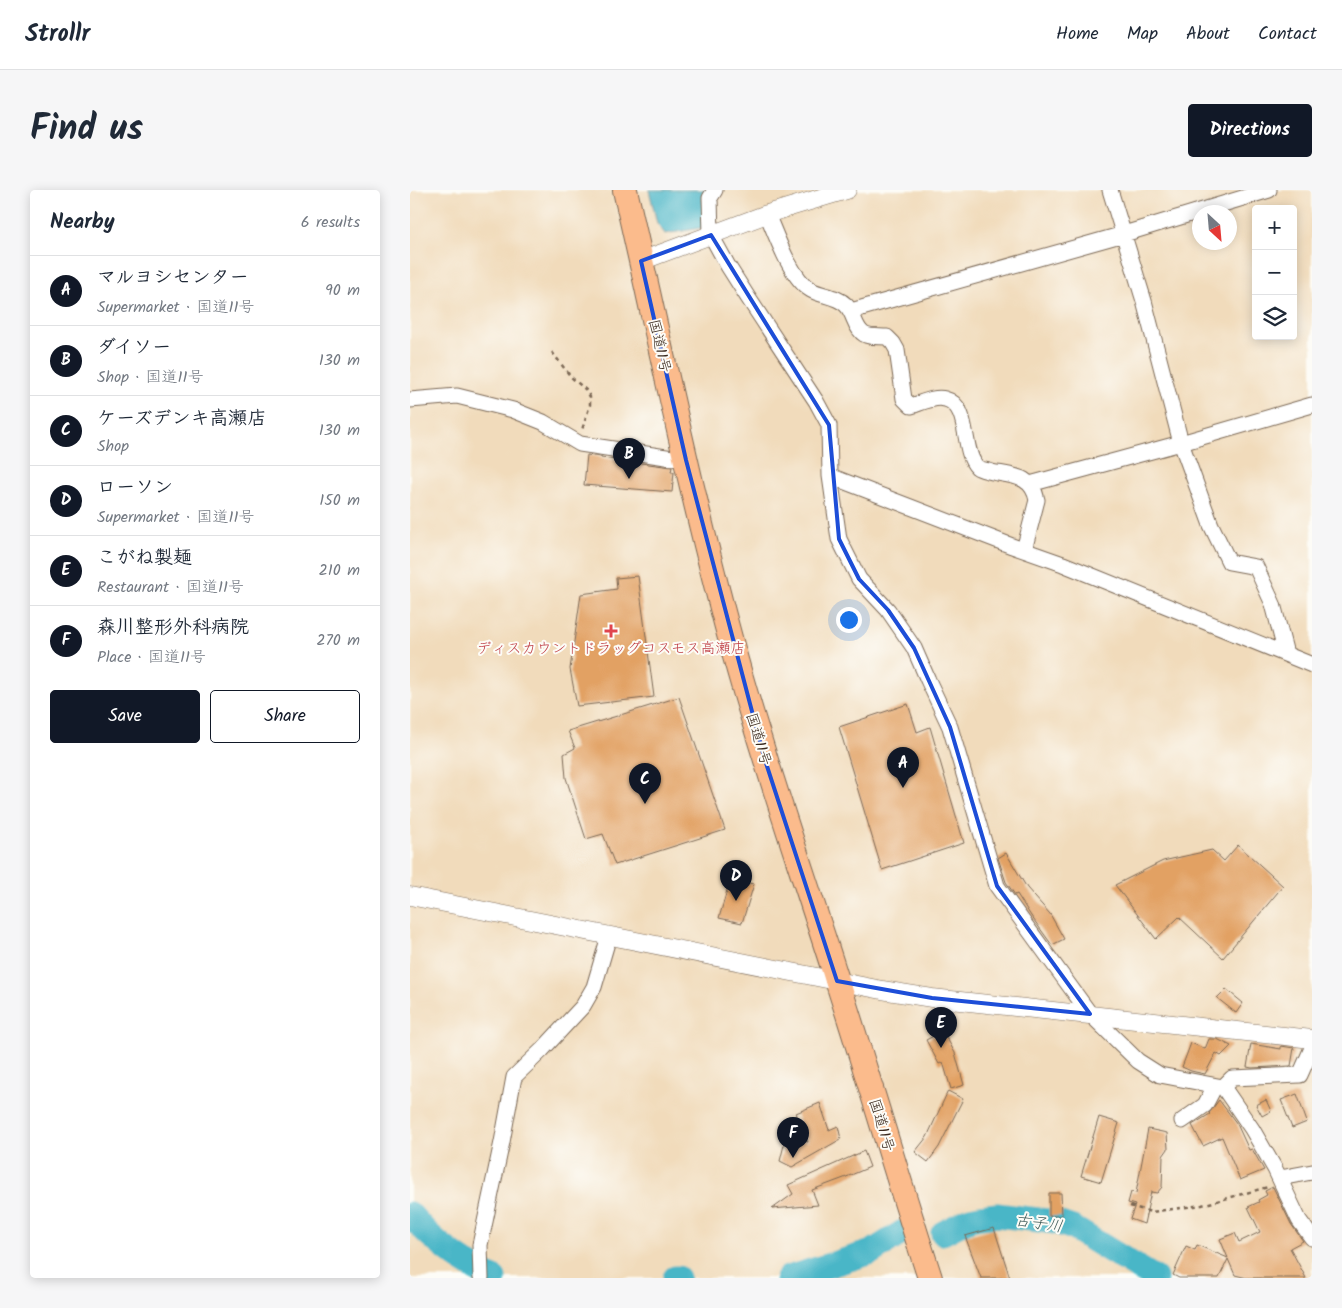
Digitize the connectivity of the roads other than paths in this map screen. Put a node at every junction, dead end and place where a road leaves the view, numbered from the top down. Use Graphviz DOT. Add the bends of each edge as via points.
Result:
graph roads {
  1 [pos="625,190"];
  2 [pos="715,190"];
  3 [pos="847,190"];
  4 [pos="1110,190"];
  5 [pos="1269,190"];
  6 [pos="767,214"];
  7 [pos="1124,234"];
  8 [pos="711,235"];
  9 [pos="641,261"];
  10 [pos="851,311"];
  11 [pos="410,400"];
  12 [pos="1312,405"];
  13 [pos="1181,444"];
  14 [pos="686,460"];
  15 [pos="830,476"];
  16 [pos="1030,484"];
  17 [pos="1024,550"];
  18 [pos="1286,654"];
  19 [pos="1312,664"];
  20 [pos="410,896"];
  21 [pos="609,936"];
  22 [pos="838,981"];
  23 [pos="1090,1014"];
  24 [pos="1312,1039"];
  25 [pos="1312,1048"];
  26 [pos="1306,1077"];
  27 [pos="1219,1087"];
  28 [pos="1182,1121"];
  29 [pos="1312,1172"];
  30 [pos="1281,1181"];
  31 [pos="1312,1238"];
  32 [pos="481,1278"];
  33 [pos="930,1278"];
  1 -- 9 [label="highway, 国道11号"];
  2 -- 8 [label="street" via="710,198"];
  3 -- 6 [label="street"];
  4 -- 7 [label="street"];
  5 -- 7 [label="street"];
  6 -- 8 [label="street"];
  6 -- 10 [label="street" via="798,278 810,290 840,301"];
  7 -- 10 [label="street"];
  7 -- 13 [label="street"];
  8 -- 9 [label="street"];
  8 -- 15 [label="street" via="828,425"];
  9 -- 14 [label="highway, 国道11号"];
  10 -- 16 [label="street" via="861,333 887,337 893,343 907,403 911,406 936,399 953,403 963,422 970,456 975,464 980,469 1019,478"];
  11 -- 14 [label="street" via="457,396 513,410 578,442"];
  12 -- 13 [label="street"];
  13 -- 16 [label="street"];
  13 -- 18 [label="street" via="1211,525 1229,562 1256,567 1273,604"];
  14 -- 22 [label="highway, 国道11号" via="714,578 764,757"];
  15 -- 17 [label="street"];
  15 -- 23 [label="street" via="839,539 859,579 888,610 914,648 950,726 997,886"];
  16 -- 17 [label="street" via="1037,500"];
  17 -- 18 [label="street"];
  18 -- 19 [label="street"];
  20 -- 21 [label="street"];
  21 -- 22 [label="street"];
  21 -- 32 [label="street" via="594,987 583,1006 514,1077 480,1245"];
  22 -- 23 [label="street" via="932,998"];
  22 -- 33 [label="highway, 国道11号"];
  23 -- 24 [label="street"];
  23 -- 27 [label="street" via="1138,1061 1160,1076"];
  25 -- 26 [label="street"];
  26 -- 27 [label="street" via="1232,1078"];
  27 -- 28 [label="street" via="1205,1106"];
  27 -- 30 [label="street" via="1252,1129"];
  29 -- 30 [label="street"];
  30 -- 31 [label="street" via="1299,1220"];
}
